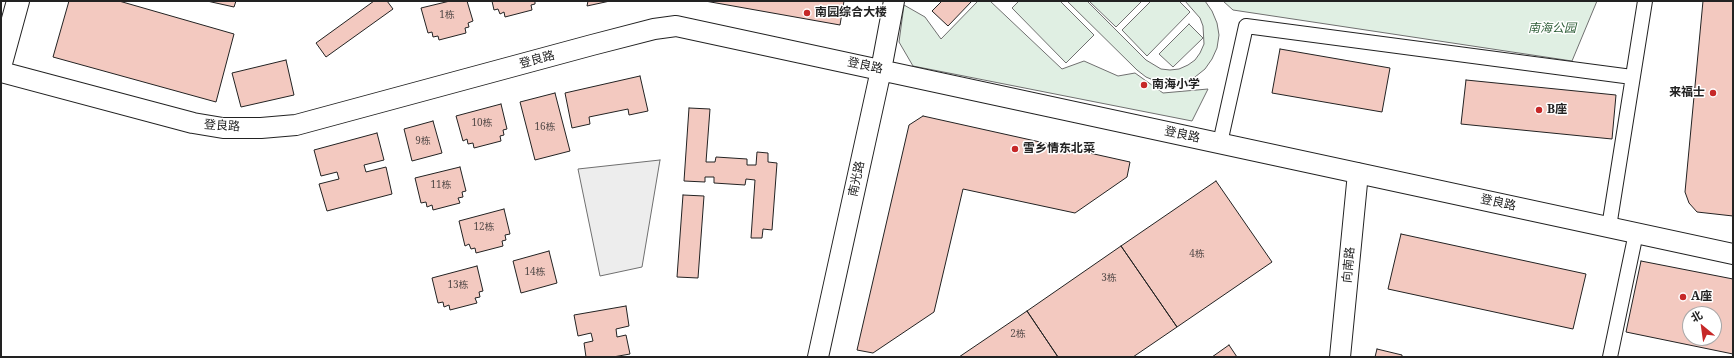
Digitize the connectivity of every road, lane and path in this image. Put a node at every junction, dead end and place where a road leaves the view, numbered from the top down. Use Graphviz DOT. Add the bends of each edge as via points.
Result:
graph roads {
  1 [pos="18,1"];
  2 [pos="894,1"];
  3 [pos="1645,1"];
  4 [pos="1,63"];
  5 [pos="881,70"];
  6 [pos="1,72"];
  7 [pos="1632,77"];
  8 [pos="1220,143"];
  9 [pos="1358,173"];
  10 [pos="1609,227"];
  11 [pos="1636,233"];
  12 [pos="1733,254"];
  13 [pos="818,357"];
  14 [pos="1340,357"];
  15 [pos="1610,357"];
  1 -- 4 [label="main road"];
  2 -- 5 [label="main road, 南光路"];
  3 -- 7 [label="street"];
  5 -- 6 [label="main road, 登良路" via="686,27 671,26 296,125 261,128 223,128 193,123"];
  5 -- 8 [label="main road, 登良路"];
  5 -- 13 [label="main road, 南光路"];
  7 -- 8 [label="street" via="1246,26"];
  7 -- 10 [label="street"];
  8 -- 9 [label="main road, 登良路"];
  9 -- 10 [label="main road, 登良路"];
  9 -- 14 [label="main road, 向南路"];
  10 -- 11 [label="main road, 登良路"];
  11 -- 12 [label="main road, 登良路"];
  11 -- 15 [label="street"];
}
